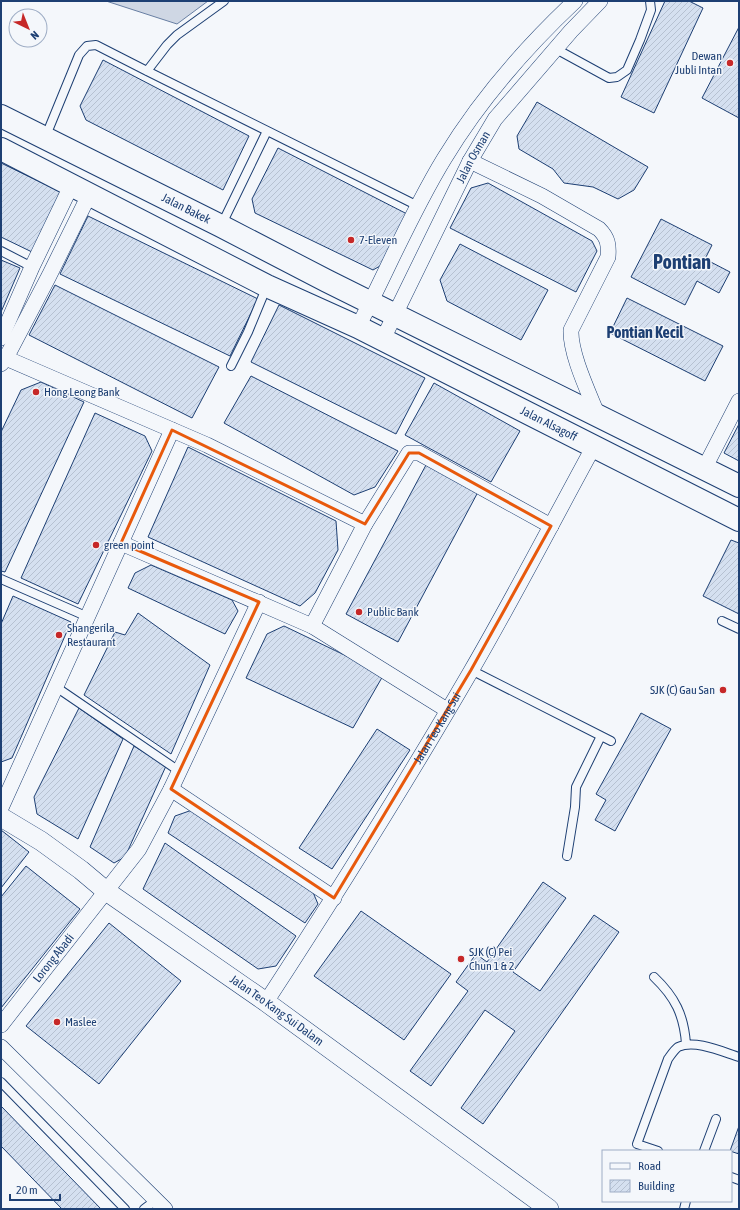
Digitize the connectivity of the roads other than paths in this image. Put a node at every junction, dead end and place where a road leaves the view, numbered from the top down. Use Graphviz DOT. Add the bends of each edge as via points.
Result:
graph roads {
  1 [pos="224,1"];
  2 [pos="574,1"];
  3 [pos="600,1"];
  4 [pos="650,1"];
  5 [pos="556,49"];
  6 [pos="146,71"];
  7 [pos="1,116"];
  8 [pos="267,131"];
  9 [pos="45,138"];
  10 [pos="1,149"];
  11 [pos="470,161"];
  12 [pos="81,189"];
  13 [pos="418,206"];
  14 [pos="221,226"];
  15 [pos="1,251"];
  16 [pos="32,267"];
  17 [pos="267,286"];
  18 [pos="370,302"];
  19 [pos="395,315"];
  20 [pos="358,327"];
  21 [pos="1,338"];
  22 [pos="383,339"];
  23 [pos="3,359"];
  24 [pos="231,366"];
  25 [pos="739,401"];
  26 [pos="598,416"];
  27 [pos="172,430"];
  28 [pos="594,446"];
  29 [pos="704,469"];
  30 [pos="739,486"];
  31 [pos="739,520"];
  32 [pos="366,524"];
  33 [pos="551,526"];
  34 [pos="121,543"];
  35 [pos="1,580"];
  36 [pos="259,602"];
  37 [pos="88,617"];
  38 [pos="722,621"];
  39 [pos="312,626"];
  40 [pos="739,629"];
  41 [pos="471,670"];
  42 [pos="56,687"];
  43 [pos="447,710"];
  44 [pos="601,736"];
  45 [pos="611,741"];
  46 [pos="179,771"];
  47 [pos="171,789"];
  48 [pos="1,808"];
  49 [pos="1,817"];
  50 [pos="567,856"];
  51 [pos="106,891"];
  52 [pos="334,898"];
  53 [pos="654,977"];
  54 [pos="266,1002"];
  55 [pos="1,1025"];
  56 [pos="686,1044"];
  57 [pos="2,1053"];
  58 [pos="739,1057"];
  59 [pos="1,1082"];
  60 [pos="716,1119"];
  61 [pos="655,1150"];
  62 [pos="704,1150"];
  63 [pos="155,1206"];
  64 [pos="125,1209"];
  65 [pos="549,1209"];
  1 -- 6 [label="lane" via="177,35"];
  2 -- 13 [label="street, Jalan Osman" via="545,30 483,102 460,133"];
  3 -- 5 [label="street, Jalan Osman"];
  4 -- 5 [label="lane" via="651,10 627,70 617,77 609,78"];
  5 -- 11 [label="street, Jalan Osman" via="495,119"];
  6 -- 8 [label="lane"];
  6 -- 9 [label="lane" via="96,45 87,46 79,55"];
  7 -- 9 [label="highway, Jalan Bakek"];
  8 -- 13 [label="lane"];
  8 -- 14 [label="lane"];
  9 -- 14 [label="highway, Jalan Bakek"];
  10 -- 12 [label="highway"];
  11 -- 19 [label="street, Jalan Osman"];
  11 -- 26 [label="street" via="542,196 599,229 605,236 609,245 608,257 571,330 579,366"];
  12 -- 16 [label="street"];
  12 -- 17 [label="highway"];
  12 -- 23 [label="street" via="49,276"];
  13 -- 18 [label="street, Jalan Osman"];
  14 -- 18 [label="highway, Jalan Bakek"];
  15 -- 16 [label="lane"];
  16 -- 21 [label="street"];
  17 -- 20 [label="highway"];
  17 -- 24 [label="lane"];
  18 -- 19 [label="highway"];
  18 -- 20 [label="street, Jalan Osman"];
  19 -- 22 [label="street, Jalan Osman"];
  19 -- 26 [label="highway"];
  20 -- 22 [label="highway, Jalan Alsagoff"];
  22 -- 28 [label="highway, Jalan Alsagoff"];
  23 -- 27 [label="street"];
  25 -- 29 [label="street"];
  26 -- 29 [label="highway"];
  27 -- 32 [label="street"];
  27 -- 34 [label="street"];
  28 -- 31 [label="highway, Jalan Alsagoff"];
  28 -- 33 [label="street, Jalan Teo Kang Sui"];
  29 -- 30 [label="highway"];
  32 -- 33 [label="street" via="409,453 413,452"];
  32 -- 39 [label="street"];
  33 -- 41 [label="street, Jalan Teo Kang Sui"];
  34 -- 36 [label="street"];
  34 -- 37 [label="street"];
  35 -- 37 [label="lane"];
  36 -- 39 [label="street"];
  36 -- 46 [label="street, Lorong Abadi"];
  37 -- 42 [label="street"];
  38 -- 40 [label="lane"];
  39 -- 43 [label="street"];
  41 -- 43 [label="street, Jalan Teo Kang Sui"];
  41 -- 44 [label="lane"];
  42 -- 46 [label="lane"];
  42 -- 48 [label="street"];
  43 -- 52 [label="street, Jalan Teo Kang Sui"];
  44 -- 45 [label="lane"];
  44 -- 50 [label="lane" via="576,787"];
  46 -- 47 [label="street, Lorong Abadi"];
  47 -- 51 [label="street, Lorong Abadi" via="139,849"];
  47 -- 52 [label="street"];
  49 -- 51 [label="street, Jalan Teo Kang Sui Dalam" via="41,841"];
  51 -- 54 [label="street, Jalan Teo Kang Sui Dalam"];
  51 -- 55 [label="street, Lorong Abadi"];
  52 -- 54 [label="street, Jalan Teo Kang Sui"];
  53 -- 56 [label="lane" via="670,994 676,1005 685,1027"];
  54 -- 65 [label="street, Jalan Teo Kang Sui Dalam"];
  56 -- 58 [label="lane" via="705,1046"];
  56 -- 61 [label="lane" via="677,1048 668,1059 637,1144"];
  57 -- 63 [label="street"];
  59 -- 64 [label="lane"];
  60 -- 62 [label="lane"];
}
